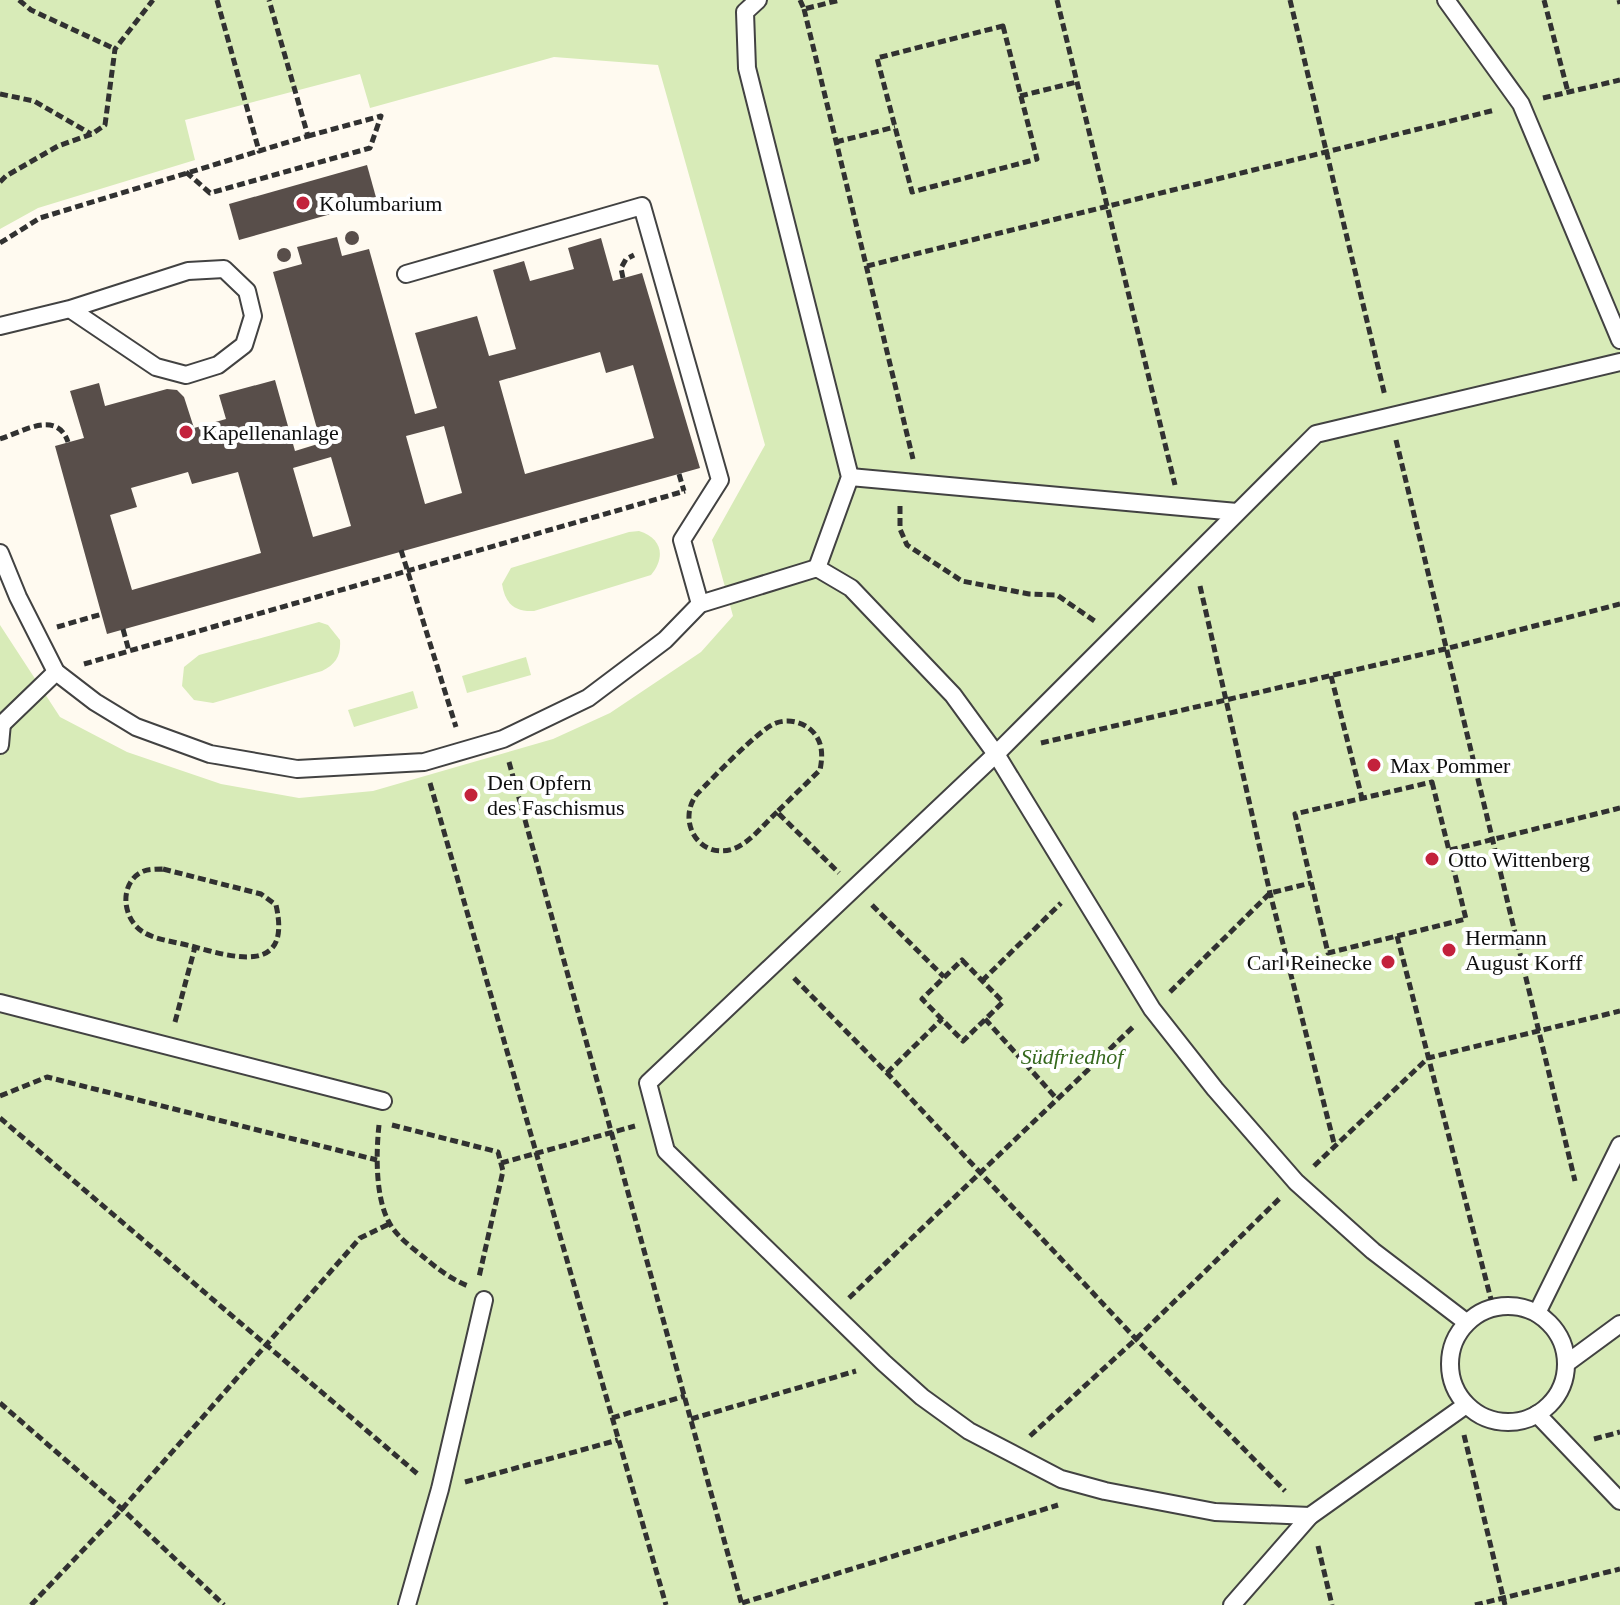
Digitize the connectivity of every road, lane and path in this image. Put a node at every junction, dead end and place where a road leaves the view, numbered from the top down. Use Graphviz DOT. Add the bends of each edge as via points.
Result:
graph roads {
  1 [pos="19,0"];
  2 [pos="153,0"];
  3 [pos="217,0"];
  4 [pos="269,0"];
  5 [pos="758,0"];
  6 [pos="800,0"];
  7 [pos="840,0"];
  8 [pos="1057,0"];
  9 [pos="1290,0"];
  10 [pos="1446,0"];
  11 [pos="1544,0"];
  12 [pos="804,9"];
  13 [pos="115,49"];
  14 [pos="1620,80"];
  15 [pos="1077,82"];
  16 [pos="1568,92"];
  17 [pos="0,94"];
  18 [pos="1020,96"];
  19 [pos="1521,104"];
  20 [pos="895,127"];
  21 [pos="92,134"];
  22 [pos="308,136"];
  23 [pos="836,142"];
  24 [pos="259,151"];
  25 [pos="1326,152"];
  26 [pos="186,172"];
  27 [pos="0,182"];
  28 [pos="1107,207"];
  29 [pos="0,243"];
  30 [pos="867,266"];
  31 [pos="406,274"];
  32 [pos="70,309"];
  33 [pos="0,326"];
  34 [pos="1620,340"];
  35 [pos="1620,362"];
  36 [pos="1390,417"];
  37 [pos="0,439"];
  38 [pos="68,442"];
  39 [pos="679,474"];
  40 [pos="850,477"];
  41 [pos="720,480"];
  42 [pos="914,483"];
  43 [pos="684,491"];
  44 [pos="1180,505"];
  45 [pos="1237,512"];
  46 [pos="401,550"];
  47 [pos="0,553"];
  48 [pos="1193,558"];
  49 [pos="817,568"];
  50 [pos="408,570"];
  51 [pos="700,604"];
  52 [pos="1620,604"];
  53 [pos="102,614"];
  54 [pos="123,629"];
  55 [pos="36,633"];
  56 [pos="1114,636"];
  57 [pos="1445,649"];
  58 [pos="129,651"];
  59 [pos="56,672"];
  60 [pos="1331,676"];
  61 [pos="1228,700"];
  62 [pos="1,724"];
  63 [pos="503,739"];
  64 [pos="0,745"];
  65 [pos="463,751"];
  66 [pos="996,754"];
  67 [pos="424,762"];
  68 [pos="1362,798"];
  69 [pos="1620,808"];
  70 [pos="777,812"];
  71 [pos="1492,840"];
  72 [pos="1450,850"];
  73 [pos="1311,883"];
  74 [pos="1079,886"];
  75 [pos="853,887"];
  76 [pos="1270,893"];
  77 [pos="1397,936"];
  78 [pos="195,947"];
  79 [pos="777,960"];
  80 [pos="944,977"];
  81 [pos="982,981"];
  82 [pos="0,1003"];
  83 [pos="1152,1009"];
  84 [pos="1620,1011"];
  85 [pos="942,1019"];
  86 [pos="985,1019"];
  87 [pos="1539,1031"];
  88 [pos="168,1047"];
  89 [pos="1428,1058"];
  90 [pos="887,1073"];
  91 [pos="0,1096"];
  92 [pos="1057,1099"];
  93 [pos="383,1101"];
  94 [pos="0,1118"];
  95 [pos="611,1134"];
  96 [pos="1620,1145"];
  97 [pos="1335,1147"];
  98 [pos="535,1155"];
  99 [pos="377,1160"];
  100 [pos="501,1163"];
  101 [pos="980,1174"];
  102 [pos="1296,1182"];
  103 [pos="1584,1217"];
  104 [pos="389,1224"];
  105 [pos="484,1300"];
  106 [pos="1493,1307"];
  107 [pos="1537,1313"];
  108 [pos="832,1314"];
  109 [pos="1466,1322"];
  110 [pos="1620,1324"];
  111 [pos="1136,1339"];
  112 [pos="265,1344"];
  113 [pos="884,1363"];
  114 [pos="1567,1363"];
  115 [pos="685,1396"];
  116 [pos="0,1403"];
  117 [pos="1462,1408"];
  118 [pos="1537,1414"];
  119 [pos="612,1418"];
  120 [pos="691,1419"];
  121 [pos="618,1440"];
  122 [pos="1011,1454"];
  123 [pos="440,1489"];
  124 [pos="1620,1501"];
  125 [pos="1060,1505"];
  126 [pos="122,1509"];
  127 [pos="1310,1516"];
  128 [pos="1620,1569"];
  129 [pos="1504,1601"];
  130 [pos="742,1604"];
  131 [pos="31,1605"];
  132 [pos="224,1605"];
  133 [pos="407,1605"];
  134 [pos="666,1605"];
  135 [pos="1232,1605"];
  136 [pos="1332,1605"];
  137 [pos="1475,1605"];
  1 -- 13 [label="path"];
  2 -- 13 [label="path"];
  3 -- 24 [label="path"];
  4 -- 22 [label="path"];
  5 -- 40 [label="lane" via="745,12 747,68"];
  6 -- 12 [label="path"];
  7 -- 12 [label="path"];
  8 -- 15 [label="path"];
  9 -- 25 [label="path"];
  10 -- 19 [label="lane"];
  11 -- 16 [label="path"];
  12 -- 23 [label="path"];
  13 -- 21 [label="path" via="105,125"];
  14 -- 16 [label="path"];
  15 -- 18 [label="path"];
  15 -- 28 [label="path"];
  16 -- 19 [label="path"];
  17 -- 21 [label="path" via="34,101"];
  18 -- 20 [label="path" via="1037,159 912,192"];
  18 -- 20 [label="path" via="1003,26 877,58"];
  19 -- 25 [label="path"];
  19 -- 34 [label="lane"];
  20 -- 23 [label="path"];
  21 -- 27 [label="path" via="58,146"];
  22 -- 24 [label="path"];
  22 -- 26 [label="path" via="381,116 370,148 210,193"];
  23 -- 30 [label="path"];
  24 -- 26 [label="path"];
  25 -- 28 [label="path"];
  25 -- 36 [label="path"];
  26 -- 29 [label="path" via="40,218"];
  28 -- 30 [label="path"];
  28 -- 44 [label="path"];
  30 -- 42 [label="path"];
  31 -- 41 [label="lane" via="642,206"];
  32 -- 32 [label="lane" via="156,367 186,375 218,365 244,345 253,316 247,291 224,269 188,271"];
  32 -- 33 [label="lane"];
  35 -- 36 [label="lane"];
  36 -- 45 [label="lane" via="1316,434"];
  36 -- 57 [label="path"];
  37 -- 38 [label="path" via="49,424 65,431"];
  39 -- 43 [label="path"];
  40 -- 42 [label="lane"];
  40 -- 49 [label="lane"];
  41 -- 43 [label="path"];
  41 -- 51 [label="lane" via="682,540"];
  42 -- 44 [label="lane"];
  42 -- 56 [label="path" via="900,508 907,545 962,581 1057,595"];
  43 -- 50 [label="path"];
  44 -- 45 [label="lane"];
  45 -- 48 [label="lane"];
  46 -- 50 [label="path"];
  47 -- 55 [label="lane"];
  48 -- 56 [label="lane"];
  48 -- 61 [label="path"];
  49 -- 51 [label="lane"];
  49 -- 66 [label="lane" via="851,588 953,695"];
  50 -- 58 [label="path"];
  50 -- 65 [label="path"];
  51 -- 63 [label="lane" via="665,640 588,698"];
  52 -- 57 [label="path"];
  53 -- 55 [label="path"];
  54 -- 58 [label="path"];
  55 -- 59 [label="lane"];
  56 -- 66 [label="lane"];
  57 -- 60 [label="path"];
  57 -- 71 [label="path"];
  58 -- 59 [label="path"];
  59 -- 62 [label="lane"];
  59 -- 67 [label="lane" via="136,727 210,754 297,769"];
  60 -- 61 [label="path"];
  60 -- 68 [label="path"];
  61 -- 66 [label="path"];
  61 -- 76 [label="path"];
  62 -- 64 [label="lane"];
  63 -- 65 [label="lane"];
  63 -- 95 [label="path"];
  65 -- 67 [label="lane"];
  66 -- 74 [label="lane"];
  66 -- 75 [label="lane"];
  67 -- 98 [label="path"];
  68 -- 72 [label="path" via="1432,782"];
  68 -- 73 [label="path" via="1295,814"];
  69 -- 71 [label="path"];
  70 -- 70 [label="path" via="820,770 818,738 799,722 768,727 697,794 690,803 688,824 702,844 725,851 745,843"];
  70 -- 75 [label="path"];
  71 -- 72 [label="path"];
  71 -- 87 [label="path"];
  72 -- 77 [label="path" via="1466,919"];
  73 -- 76 [label="path"];
  73 -- 77 [label="path" via="1328,953"];
  74 -- 81 [label="path"];
  74 -- 83 [label="lane"];
  75 -- 79 [label="lane"];
  75 -- 80 [label="path"];
  76 -- 83 [label="path"];
  76 -- 97 [label="path"];
  77 -- 89 [label="path"];
  78 -- 78 [label="path" via="239,958 262,955 277,942 281,926 276,905 261,894 219,883 163,869 143,871 131,883 125,903 128,919 144,933"];
  78 -- 88 [label="path"];
  79 -- 90 [label="path"];
  79 -- 108 [label="lane" via="648,1083 666,1151"];
  80 -- 81 [label="path" via="962,960"];
  80 -- 85 [label="path" via="922,999"];
  81 -- 85 [label="path" via="1003,1002 963,1041"];
  82 -- 88 [label="lane"];
  83 -- 92 [label="path"];
  83 -- 102 [label="lane"];
  84 -- 87 [label="path"];
  85 -- 90 [label="path"];
  86 -- 92 [label="path"];
  87 -- 89 [label="path"];
  87 -- 103 [label="path"];
  88 -- 93 [label="lane"];
  89 -- 97 [label="path"];
  89 -- 106 [label="path"];
  90 -- 101 [label="path"];
  91 -- 99 [label="path" via="47,1077"];
  92 -- 101 [label="path"];
  94 -- 112 [label="path"];
  95 -- 98 [label="path"];
  95 -- 115 [label="path"];
  96 -- 103 [label="lane"];
  97 -- 102 [label="path"];
  98 -- 100 [label="path"];
  98 -- 119 [label="path"];
  99 -- 100 [label="path" via="379,1121 498,1152"];
  99 -- 104 [label="path"];
  100 -- 104 [label="path" via="477,1289 438,1270"];
  101 -- 108 [label="path"];
  101 -- 111 [label="path"];
  102 -- 109 [label="lane" via="1373,1251"];
  102 -- 111 [label="path"];
  103 -- 107 [label="lane"];
  104 -- 112 [label="path" via="360,1238"];
  105 -- 123 [label="lane"];
  106 -- 107 [label="lane" via="1508,1305"];
  106 -- 109 [label="lane"];
  107 -- 114 [label="lane" via="1559,1334"];
  108 -- 113 [label="lane"];
  109 -- 117 [label="lane" via="1449,1363"];
  110 -- 114 [label="lane"];
  111 -- 122 [label="path"];
  111 -- 127 [label="path"];
  112 -- 123 [label="path" via="412,1471"];
  112 -- 126 [label="path"];
  113 -- 120 [label="path"];
  113 -- 122 [label="lane" via="969,1431"];
  114 -- 118 [label="lane" via="1559,1393"];
  115 -- 119 [label="path"];
  115 -- 120 [label="path"];
  116 -- 126 [label="path"];
  117 -- 118 [label="lane" via="1508,1422"];
  117 -- 127 [label="lane"];
  117 -- 129 [label="path"];
  118 -- 124 [label="lane"];
  119 -- 121 [label="path"];
  120 -- 130 [label="path"];
  121 -- 123 [label="path"];
  121 -- 134 [label="path"];
  122 -- 127 [label="lane" via="1061,1479 1105,1491 1215,1512"];
  123 -- 133 [label="lane"];
  125 -- 130 [label="path"];
  126 -- 131 [label="path"];
  126 -- 132 [label="path"];
  127 -- 135 [label="lane"];
  127 -- 136 [label="path"];
  128 -- 129 [label="path"];
  129 -- 137 [label="path"];
}
